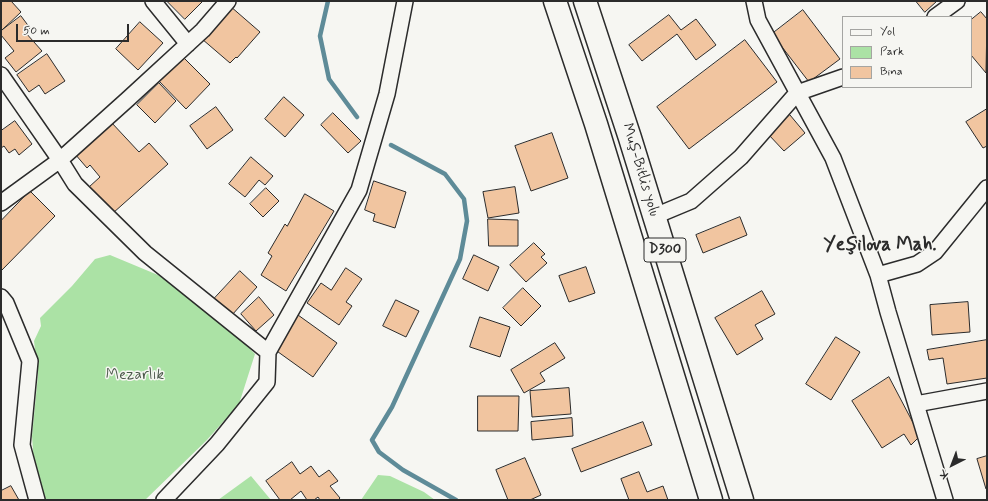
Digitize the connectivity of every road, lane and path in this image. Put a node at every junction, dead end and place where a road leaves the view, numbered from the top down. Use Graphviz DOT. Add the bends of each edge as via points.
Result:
graph roads {
  1 [pos="154,1"];
  2 [pos="228,1"];
  3 [pos="405,1"];
  4 [pos="555,1"];
  5 [pos="585,1"];
  6 [pos="754,1"];
  7 [pos="957,1"];
  8 [pos="936,16"];
  9 [pos="188,44"];
  10 [pos="1,75"];
  11 [pos="842,77"];
  12 [pos="797,93"];
  13 [pos="60,160"];
  14 [pos="987,188"];
  15 [pos="1,203"];
  16 [pos="655,216"];
  17 [pos="878,275"];
  18 [pos="1,297"];
  19 [pos="268,352"];
  20 [pos="987,391"];
  21 [pos="916,404"];
  22 [pos="37,500"];
  23 [pos="164,500"];
  24 [pos="711,500"];
  25 [pos="742,500"];
  26 [pos="945,500"];
  1 -- 9 [label="street"];
  2 -- 9 [label="street"];
  3 -- 19 [label="street" via="387,94 359,190"];
  4 -- 24 [label="highway, Muş-Bitlis yolu / D300"];
  5 -- 16 [label="highway, Muş-Bitlis yolu / D300"];
  6 -- 12 [label="street" via="758,20"];
  7 -- 8 [label="street"];
  9 -- 13 [label="street"];
  10 -- 13 [label="street"];
  11 -- 12 [label="street"];
  12 -- 16 [label="street" via="741,157 691,201"];
  12 -- 17 [label="street" via="833,158"];
  13 -- 15 [label="street"];
  13 -- 19 [label="street" via="75,184 145,253"];
  14 -- 17 [label="street" via="935,252 917,264"];
  16 -- 25 [label="highway, Muş-Bitlis yolu / D300"];
  17 -- 21 [label="street"];
  18 -- 22 [label="street" via="6,303 30,361 22,445"];
  19 -- 23 [label="street" via="267,382 217,444"];
  20 -- 21 [label="street"];
  21 -- 26 [label="street"];
}
